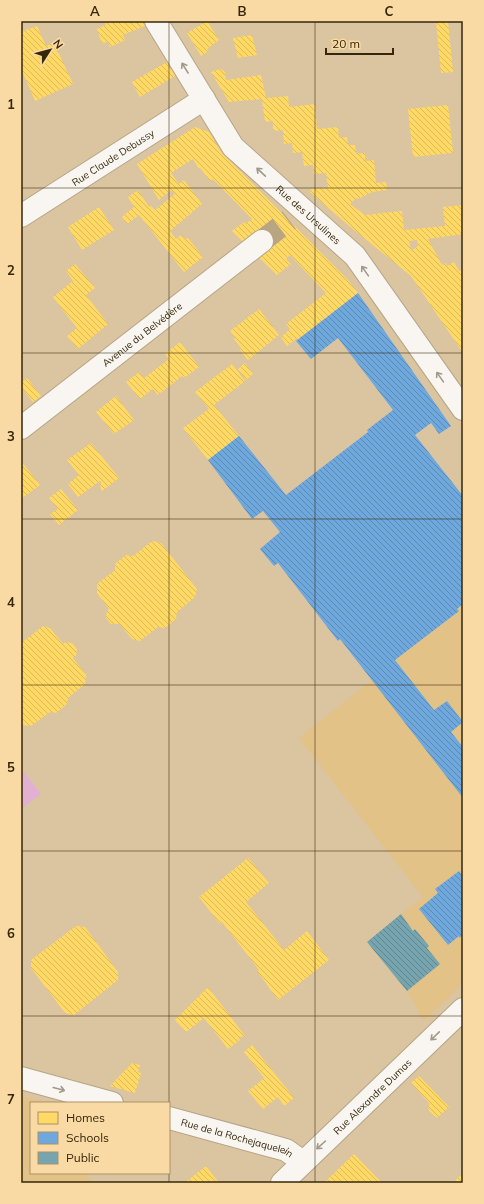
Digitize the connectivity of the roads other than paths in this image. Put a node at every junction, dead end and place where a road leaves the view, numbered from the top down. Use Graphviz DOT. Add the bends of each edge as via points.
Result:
graph roads {
  1 [pos="156,21"];
  2 [pos="204,99"];
  3 [pos="21,216"];
  4 [pos="262,241"];
  5 [pos="463,408"];
  6 [pos="21,428"];
  7 [pos="463,1009"];
  8 [pos="21,1078"];
  9 [pos="108,1102"];
  10 [pos="170,1118"];
  11 [pos="303,1162"];
  12 [pos="282,1183"];
  2 -- 1 [label="street, Rue des Ursulines, one-way"];
  2 -- 3 [label="street, Rue Claude Debussy"];
  5 -- 2 [label="street, Rue des Ursulines, one-way" via="355,256 296,215 233,147"];
  4 -- 6 [label="street, Avenue du Belvédère"];
  7 -- 11 [label="street, Rue Alexandre Dumas, one-way"];
  8 -- 9 [label="street, one-way"];
  10 -- 11 [label="street, Rue de la Rochejaquelein" via="286,1150"];
  11 -- 12 [label="street, Rue Alexandre Dumas"];
}
